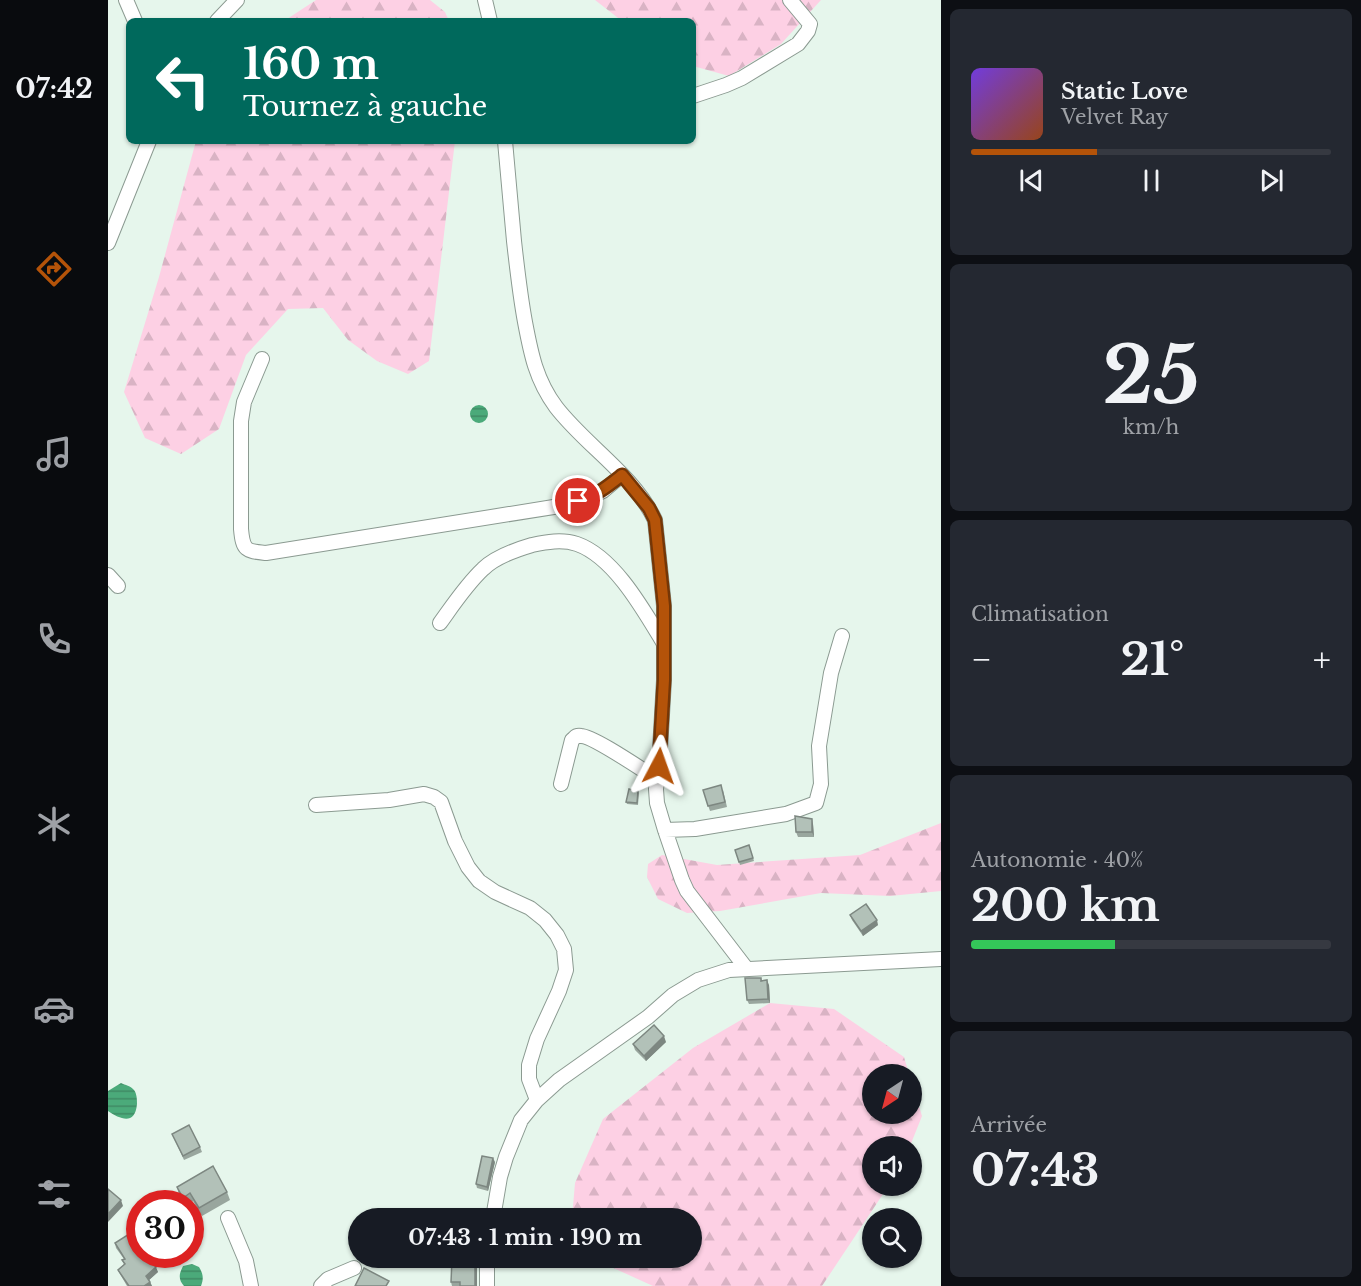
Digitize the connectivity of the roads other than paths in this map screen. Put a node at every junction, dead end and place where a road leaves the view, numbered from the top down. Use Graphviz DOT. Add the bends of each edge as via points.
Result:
graph roads {
  1 [pos="126,0"];
  2 [pos="237,0"];
  3 [pos="485,0"];
  4 [pos="790,0"];
  5 [pos="134,18"];
  6 [pos="221,18"];
  7 [pos="489,18"];
  8 [pos="696,95"];
  9 [pos="148,144"];
  10 [pos="505,144"];
  11 [pos="108,243"];
  12 [pos="262,360"];
  13 [pos="622,475"];
  14 [pos="108,574"];
  15 [pos="118,586"];
  16 [pos="440,622"];
  17 [pos="842,636"];
  18 [pos="664,643"];
  19 [pos="657,779"];
  20 [pos="561,784"];
  21 [pos="315,805"];
  22 [pos="665,830"];
  23 [pos="941,959"];
  24 [pos="746,968"];
  25 [pos="537,1100"];
  26 [pos="495,1208"];
  27 [pos="228,1218"];
  28 [pos="354,1268"];
  29 [pos="487,1268"];
  30 [pos="251,1286"];
  31 [pos="321,1286"];
  32 [pos="487,1286"];
  1 -- 5 [label="street"];
  2 -- 6 [label="street"];
  3 -- 7 [label="street"];
  4 -- 8 [label="street" via="810,24 798,44 741,78"];
  9 -- 11 [label="street"];
  10 -- 13 [label="street" via="518,283 538,376 568,421"];
  12 -- 13 [label="street" via="244,402 241,421 241,530 245,548 251,552 266,553 566,505 603,491"];
  13 -- 18 [label="street" via="655,520"];
  14 -- 15 [label="street"];
  16 -- 18 [label="street" via="492,562 520,548 556,541 575,543 599,556 635,595"];
  17 -- 22 [label="street" via="831,673 819,746 816,803 786,814"];
  18 -- 19 [label="street"];
  19 -- 20 [label="street" via="581,736 572,740"];
  19 -- 22 [label="street" via="657,803"];
  21 -- 25 [label="street" via="424,794 434,797 441,802 455,841 479,881 546,920 564,949 566,970 528,1065"];
  22 -- 24 [label="street" via="687,891"];
  23 -- 24 [label="street"];
  24 -- 25 [label="street" via="698,980 673,995"];
  25 -- 26 [label="street" via="521,1120 506,1157"];
  27 -- 30 [label="street" via="246,1261"];
  28 -- 31 [label="street"];
  29 -- 32 [label="street"];
}
